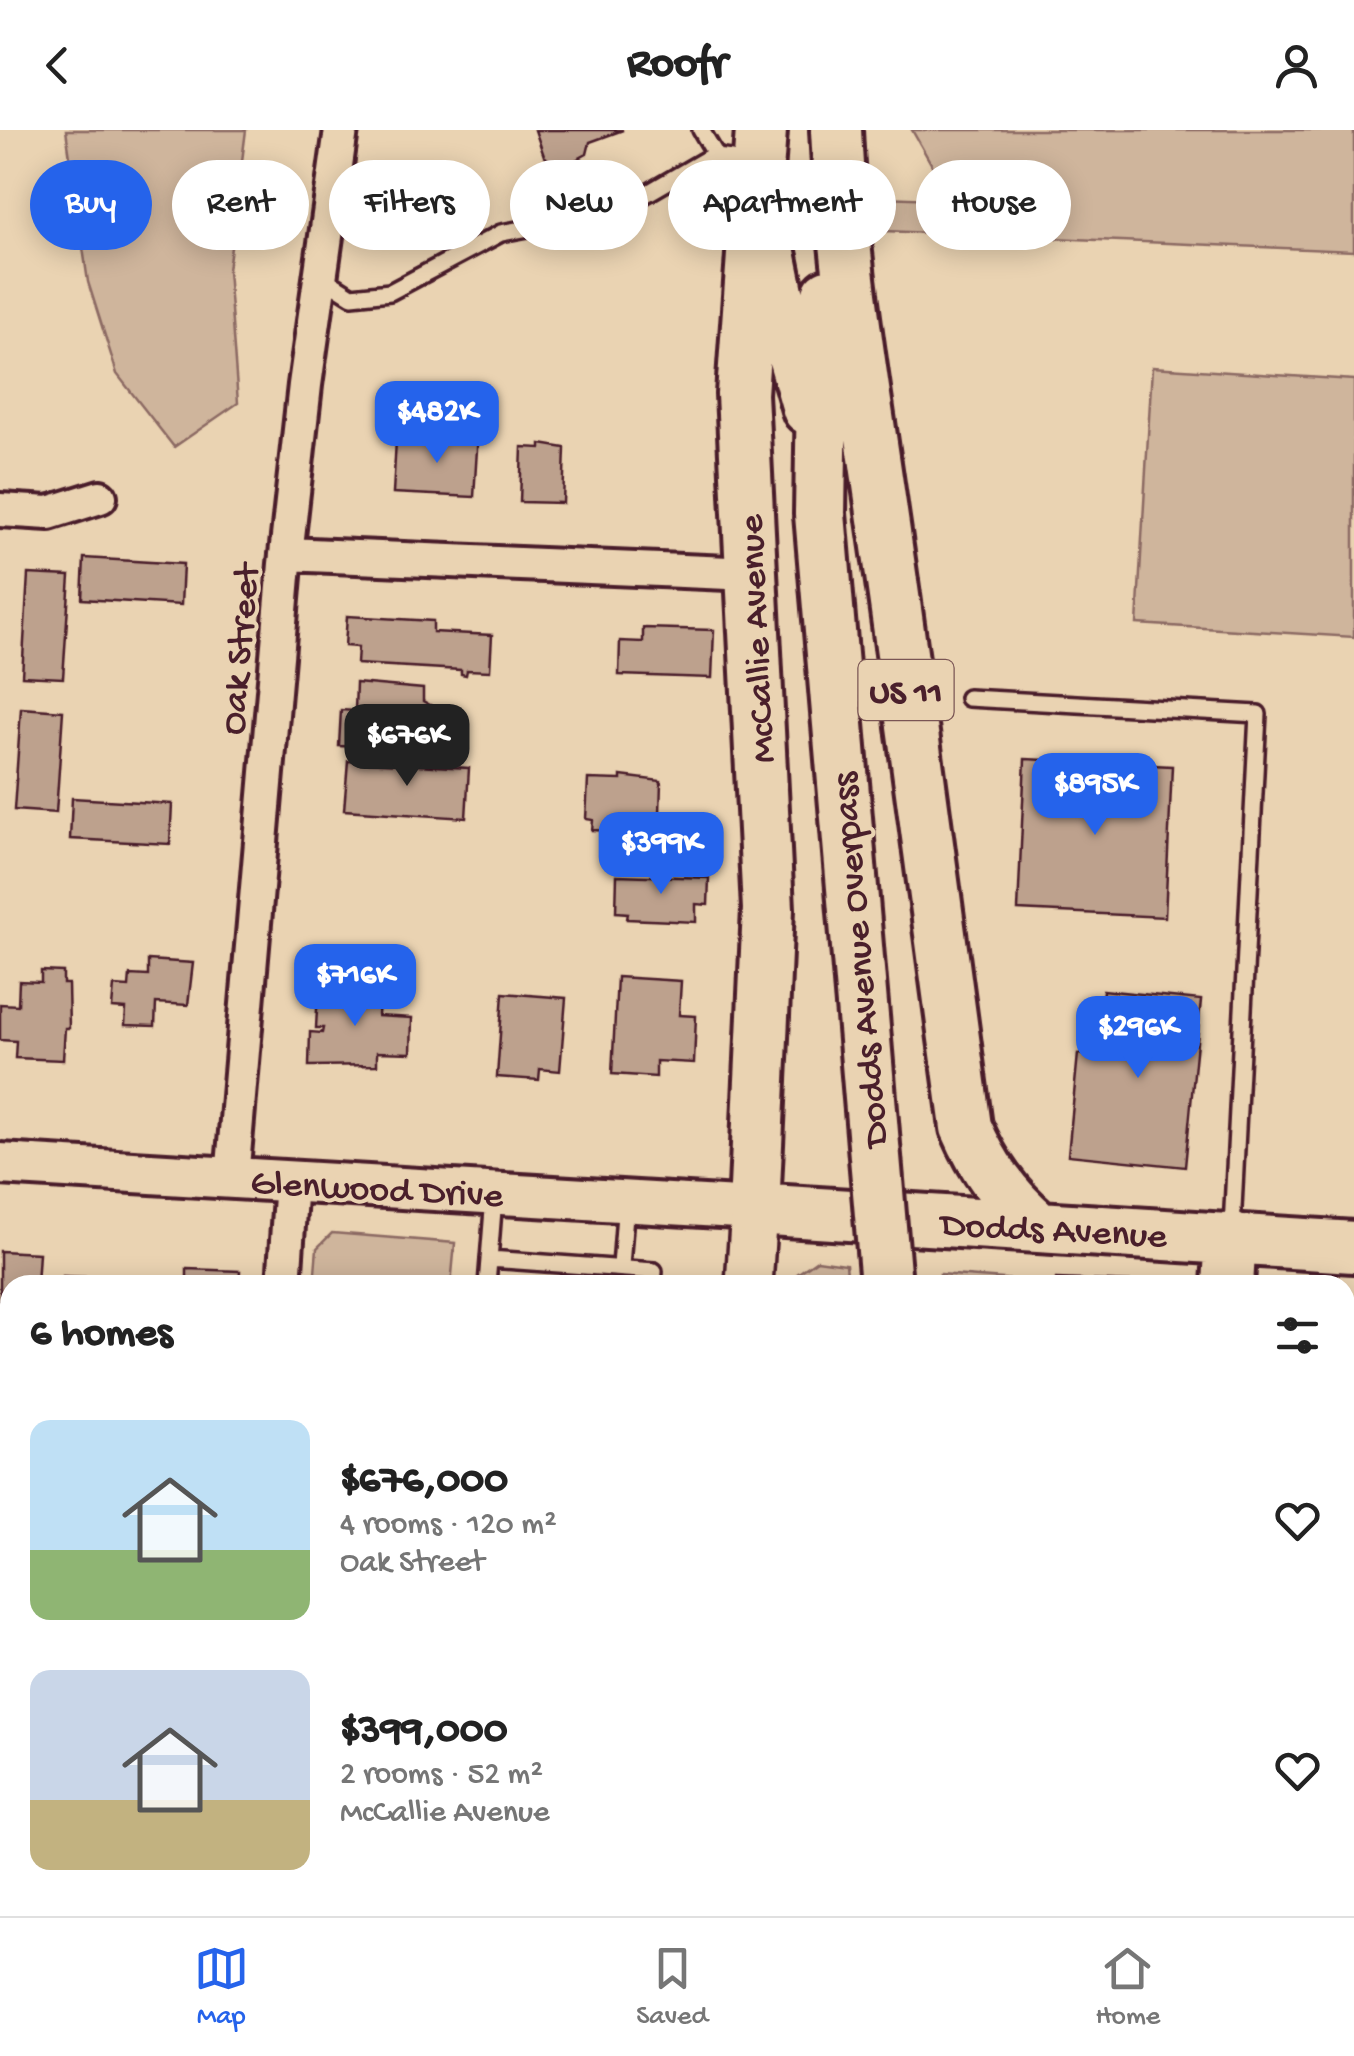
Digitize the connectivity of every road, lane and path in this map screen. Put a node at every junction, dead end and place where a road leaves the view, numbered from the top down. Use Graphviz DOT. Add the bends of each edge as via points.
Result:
graph roads {
  1 [pos="341,130"];
  2 [pos="701,130"];
  3 [pos="833,130"];
  4 [pos="746,149"];
  5 [pos="321,277"];
  6 [pos="100,497"];
  7 [pos="0,510"];
  8 [pos="820,514"];
  9 [pos="286,554"];
  10 [pos="752,574"];
  11 [pos="968,698"];
  12 [pos="0,1164"];
  13 [pos="232,1178"];
  14 [pos="291,1181"];
  15 [pos="494,1194"];
  16 [pos="626,1201"];
  17 [pos="754,1209"];
  18 [pos="1038,1226"];
  19 [pos="1354,1247"];
  20 [pos="489,1259"];
  21 [pos="1230,1261"];
  22 [pos="621,1266"];
  23 [pos="285,1275"];
  24 [pos="488,1275"];
  25 [pos="654,1275"];
  26 [pos="750,1275"];
  27 [pos="885,1275"];
  1 -- 5 [label="street, Oak Street"];
  2 -- 4 [label="lane"];
  3 -- 8 [label="main road, Dodds Avenue Overpass"];
  3 -- 18 [label="main road, US 11" via="862,392 966,1126 992,1177"];
  4 -- 5 [label="lane" via="615,212 501,233 390,292 352,296"];
  4 -- 8 [label="main road, Dodds Avenue Overpass" via="812,430"];
  4 -- 10 [label="main road, McCallie Avenue" via="742,394"];
  5 -- 9 [label="street, Oak Street"];
  6 -- 7 [label="street" via="49,513"];
  8 -- 27 [label="main road, Dodds Avenue Overpass, bridge"];
  9 -- 10 [label="street"];
  9 -- 13 [label="street, Oak Street"];
  10 -- 17 [label="main road, McCallie Avenue" via="768,909"];
  11 -- 21 [label="lane" via="1258,714"];
  12 -- 13 [label="street, Glenwood Drive"];
  13 -- 14 [label="street, Glenwood Drive"];
  14 -- 15 [label="street, Glenwood Drive"];
  14 -- 23 [label="street"];
  15 -- 16 [label="street, Glenwood Drive"];
  15 -- 20 [label="lane"];
  16 -- 17 [label="street, Glenwood Drive"];
  16 -- 22 [label="lane"];
  17 -- 18 [label="main road, Dodds Avenue"];
  17 -- 26 [label="main road"];
  18 -- 21 [label="main road, Dodds Avenue"];
  19 -- 21 [label="main road, Dodds Avenue"];
  20 -- 22 [label="lane" via="540,1268"];
  20 -- 24 [label="lane"];
  22 -- 25 [label="lane"];
}
